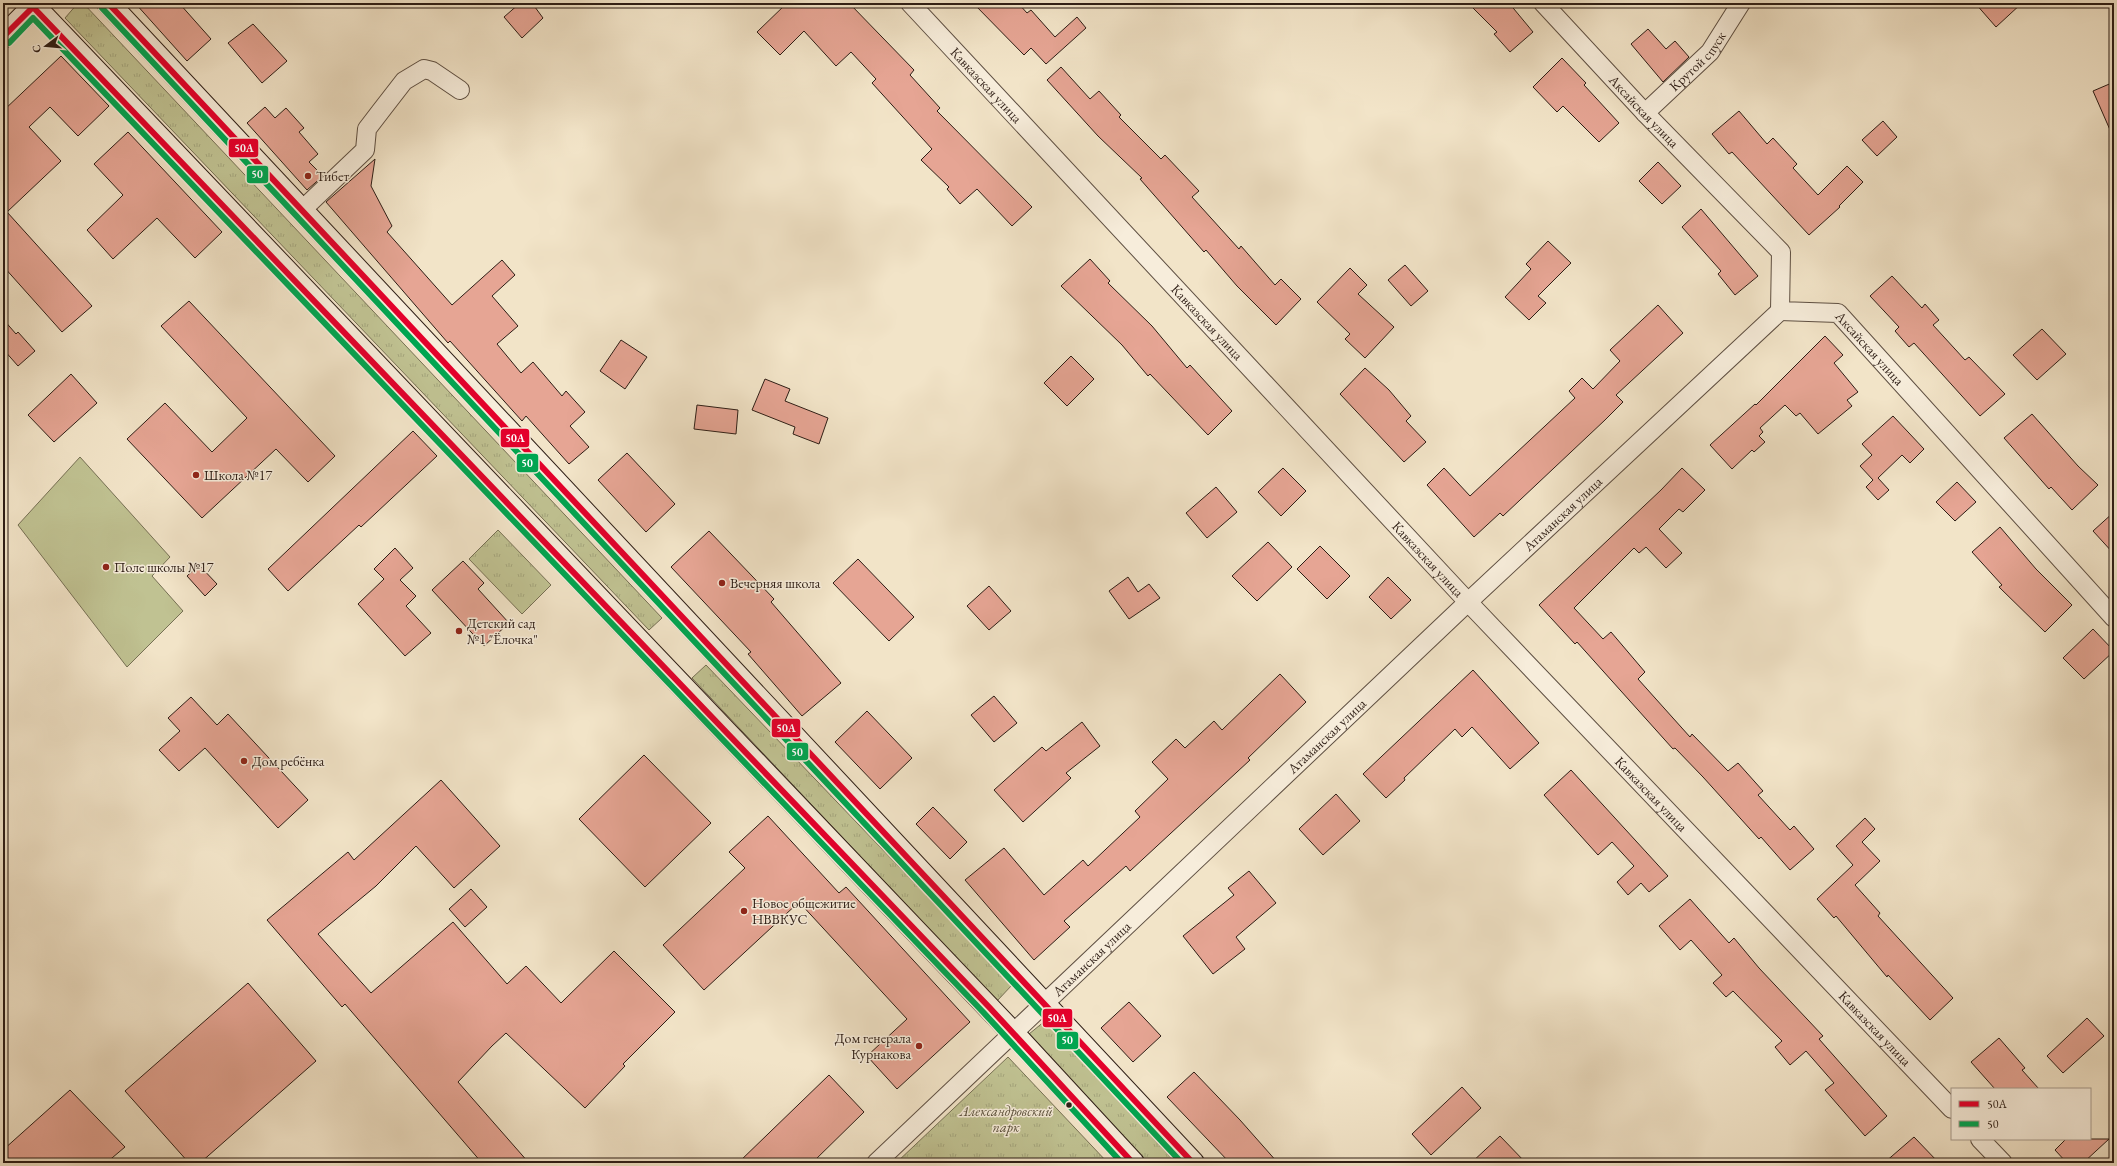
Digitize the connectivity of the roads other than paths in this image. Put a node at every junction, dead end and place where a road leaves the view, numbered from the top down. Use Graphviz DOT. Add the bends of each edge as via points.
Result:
graph roads {
  1 [pos="108,3"];
  2 [pos="910,3"];
  3 [pos="1543,3"];
  4 [pos="1741,3"];
  5 [pos="34,4"];
  6 [pos="3,37"];
  7 [pos="460,90"];
  8 [pos="1645,113"];
  9 [pos="302,210"];
  10 [pos="1780,311"];
  11 [pos="1468,602"];
  12 [pos="2114,618"];
  13 [pos="1044,1003"];
  14 [pos="1013,1033"];
  15 [pos="1951,1108"];
  16 [pos="1981,1140"];
  17 [pos="876,1163"];
  18 [pos="1133,1163"];
  19 [pos="1193,1163"];
  20 [pos="2003,1163"];
  1 -- 9 [label="street"];
  2 -- 11 [label="street, Кавказская улица"];
  3 -- 8 [label="street, Аксайская улица"];
  4 -- 8 [label="street, Крутой спуск" via="1710,52"];
  5 -- 6 [label="street"];
  5 -- 14 [label="street"];
  7 -- 9 [label="street" via="432,71 424,69 404,81 367,129 365,150"];
  8 -- 10 [label="street, Аксайская улица" via="1781,252"];
  9 -- 13 [label="street"];
  10 -- 11 [label="street, Атаманская улица"];
  10 -- 12 [label="street, Аксайская улица" via="1838,313"];
  11 -- 13 [label="street, Атаманская улица"];
  11 -- 15 [label="street, Кавказская улица"];
  13 -- 14 [label="street, Атаманская улица"];
  13 -- 19 [label="street"];
  14 -- 17 [label="street, Атаманская улица"];
  14 -- 18 [label="street"];
  16 -- 20 [label="street"];
}
